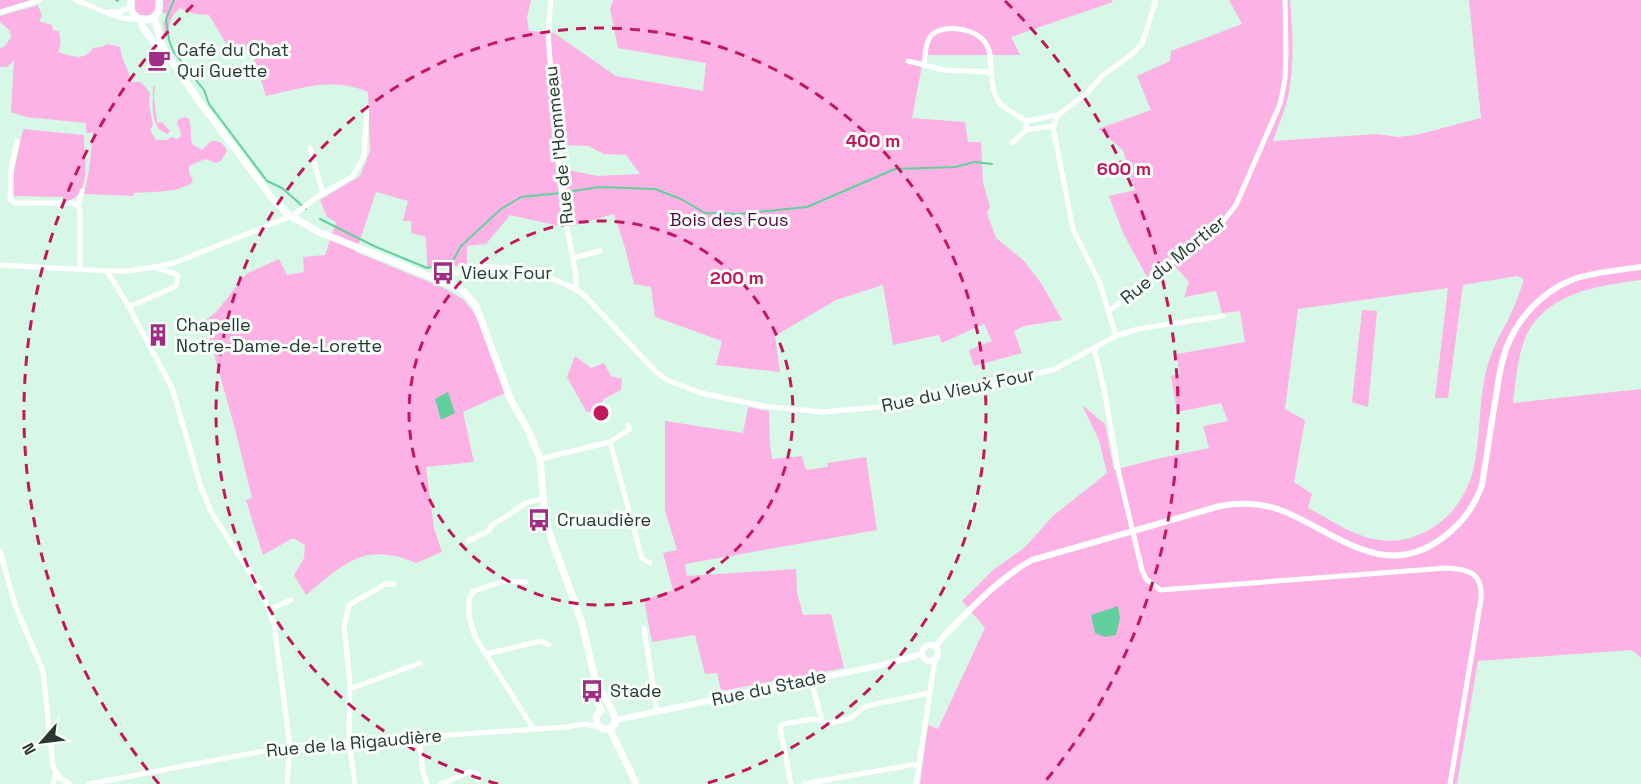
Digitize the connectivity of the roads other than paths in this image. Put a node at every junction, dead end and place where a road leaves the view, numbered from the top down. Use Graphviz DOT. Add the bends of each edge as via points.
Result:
graph roads {
  1 [pos="40,0"];
  2 [pos="75,0"];
  3 [pos="159,0"];
  4 [pos="551,0"];
  5 [pos="1156,0"];
  6 [pos="1285,0"];
  7 [pos="131,2"];
  8 [pos="106,11"];
  9 [pos="0,12"];
  10 [pos="154,17"];
  11 [pos="140,19"];
  12 [pos="908,61"];
  13 [pos="924,65"];
  14 [pos="991,72"];
  15 [pos="201,104"];
  16 [pos="367,105"];
  17 [pos="1058,115"];
  18 [pos="1026,121"];
  19 [pos="1053,126"];
  20 [pos="1026,130"];
  21 [pos="17,141"];
  22 [pos="1012,143"];
  23 [pos="310,148"];
  24 [pos="82,191"];
  25 [pos="323,194"];
  26 [pos="78,206"];
  27 [pos="291,216"];
  28 [pos="600,251"];
  29 [pos="573,258"];
  30 [pos="0,265"];
  31 [pos="154,267"];
  32 [pos="1641,267"];
  33 [pos="80,269"];
  34 [pos="107,271"];
  35 [pos="445,282"];
  36 [pos="576,289"];
  37 [pos="129,307"];
  38 [pos="1109,311"];
  39 [pos="1223,316"];
  40 [pos="1116,336"];
  41 [pos="1094,348"];
  42 [pos="628,425"];
  43 [pos="610,442"];
  44 [pos="540,459"];
  45 [pos="544,498"];
  46 [pos="1132,531"];
  47 [pos="468,541"];
  48 [pos="0,551"];
  49 [pos="650,563"];
  50 [pos="525,582"];
  51 [pos="394,584"];
  52 [pos="291,600"];
  53 [pos="270,609"];
  54 [pos="644,628"];
  55 [pos="549,645"];
  56 [pos="936,646"];
  57 [pos="486,654"];
  58 [pos="922,654"];
  59 [pos="935,659"];
  60 [pos="420,663"];
  61 [pos="595,679"];
  62 [pos="811,680"];
  63 [pos="350,688"];
  64 [pos="929,693"];
  65 [pos="601,710"];
  66 [pos="657,711"];
  67 [pos="613,712"];
  68 [pos="596,718"];
  69 [pos="616,720"];
  70 [pos="822,721"];
  71 [pos="585,724"];
  72 [pos="533,728"];
  73 [pos="600,728"];
  74 [pos="610,729"];
  75 [pos="419,736"];
  76 [pos="350,741"];
  77 [pos="290,746"];
  78 [pos="919,765"];
  79 [pos="56,773"];
  80 [pos="478,780"];
  81 [pos="53,784"];
  82 [pos="70,784"];
  83 [pos="89,784"];
  84 [pos="287,784"];
  85 [pos="354,784"];
  86 [pos="427,784"];
  87 [pos="441,784"];
  88 [pos="636,784"];
  89 [pos="791,784"];
  90 [pos="804,784"];
  91 [pos="916,784"];
  92 [pos="1450,784"];
  1 -- 9 [label="street"];
  2 -- 8 [label="street"];
  3 -- 10 [label="main road"];
  4 -- 29 [label="street, Rue de l'Hommeau" via="551,72 563,206"];
  5 -- 17 [label="street" via="1142,44"];
  6 -- 38 [label="street, Rue du Mortier" via="1285,79 1280,104 1236,205 1210,233"];
  7 -- 8 [label="street" via="120,12"];
  7 -- 11 [label="main road"];
  8 -- 11 [label="street" via="124,19"];
  10 -- 11 [label="main road"];
  10 -- 15 [label="main road" via="163,48"];
  11 -- 15 [label="main road"];
  12 -- 13 [label="street"];
  13 -- 14 [label="street"];
  13 -- 14 [label="street" via="933,34 954,29 982,38 990,53"];
  14 -- 18 [label="street" via="995,98"];
  15 -- 27 [label="main road" via="272,198"];
  16 -- 25 [label="street" via="360,165 353,176"];
  17 -- 18 [label="street"];
  17 -- 19 [label="street"];
  18 -- 20 [label="street"];
  19 -- 20 [label="street"];
  19 -- 38 [label="street" via="1073,229"];
  20 -- 22 [label="street"];
  21 -- 26 [label="street" via="10,199 15,203"];
  23 -- 25 [label="street"];
  24 -- 26 [label="street"];
  25 -- 27 [label="street"];
  26 -- 33 [label="street"];
  27 -- 31 [label="street" via="174,263"];
  27 -- 35 [label="main road" via="319,232"];
  28 -- 29 [label="street"];
  29 -- 36 [label="street, Rue de l'Hommeau"];
  30 -- 33 [label="street"];
  31 -- 34 [label="street"];
  31 -- 37 [label="street" via="178,276 176,286"];
  32 -- 46 [label="street" via="1574,279 1543,298 1520,322 1502,362 1476,501 1453,530 1436,543 1392,555 1369,553 1283,511 1242,502"];
  33 -- 34 [label="street"];
  34 -- 37 [label="street"];
  35 -- 36 [label="street, Rue du Vieux Four" via="466,268 491,267 548,277"];
  35 -- 44 [label="main road" via="464,292 476,306 510,398"];
  36 -- 41 [label="street, Rue du Vieux Four" via="667,380 701,393 804,411 917,402 1054,369"];
  37 -- 53 [label="street" via="172,388 202,490"];
  38 -- 40 [label="street"];
  39 -- 40 [label="street, Rue du Vieux Four"];
  40 -- 41 [label="street, Rue du Vieux Four"];
  41 -- 46 [label="street"];
  42 -- 43 [label="street" via="630,429"];
  43 -- 44 [label="street"];
  43 -- 49 [label="street" via="642,558"];
  44 -- 45 [label="main road"];
  45 -- 47 [label="street" via="526,503 489,531"];
  45 -- 61 [label="main road" via="549,532 581,620"];
  46 -- 56 [label="street" via="1032,560 1017,568"];
  46 -- 92 [label="street" via="1146,579 1160,590 1446,568 1471,572 1482,587 1481,599"];
  48 -- 79 [label="street" via="15,605 44,671 51,759"];
  50 -- 57 [label="street" via="504,581 474,591 469,598 475,637"];
  51 -- 63 [label="street" via="386,584 349,605 344,626"];
  52 -- 53 [label="street"];
  53 -- 77 [label="street"];
  54 -- 66 [label="street"];
  55 -- 57 [label="street" via="541,640"];
  56 -- 58 [label="street" via="926,645"];
  56 -- 59 [label="street" via="939,653"];
  57 -- 72 [label="street"];
  58 -- 59 [label="street" via="927,660"];
  58 -- 62 [label="street, Rue du Stade"];
  59 -- 64 [label="street"];
  60 -- 63 [label="street"];
  61 -- 65 [label="main road"];
  61 -- 67 [label="main road"];
  62 -- 66 [label="street, Rue du Stade"];
  62 -- 70 [label="street"];
  63 -- 76 [label="street"];
  64 -- 70 [label="street" via="866,706 849,719"];
  64 -- 78 [label="street"];
  65 -- 67 [label="main road"];
  65 -- 68 [label="main road"];
  66 -- 69 [label="street, Rue du Stade"];
  67 -- 69 [label="main road"];
  68 -- 71 [label="street, Rue de la Rigaudière"];
  68 -- 73 [label="main road"];
  69 -- 74 [label="main road"];
  70 -- 89 [label="street" via="813,719 783,724 780,728"];
  71 -- 72 [label="street, Rue de la Rigaudière"];
  71 -- 73 [label="street, Rue de la Rigaudière"];
  72 -- 75 [label="street, Rue de la Rigaudière"];
  73 -- 74 [label="main road"];
  74 -- 88 [label="main road"];
  75 -- 76 [label="street, Rue de la Rigaudière"];
  75 -- 86 [label="street"];
  76 -- 77 [label="street, Rue de la Rigaudière"];
  76 -- 85 [label="street"];
  77 -- 83 [label="street, Rue de la Rigaudière"];
  77 -- 84 [label="street"];
  78 -- 90 [label="street"];
  78 -- 91 [label="street"];
  79 -- 81 [label="street"];
  79 -- 82 [label="street"];
  80 -- 87 [label="street" via="478,774 469,772"];
}
